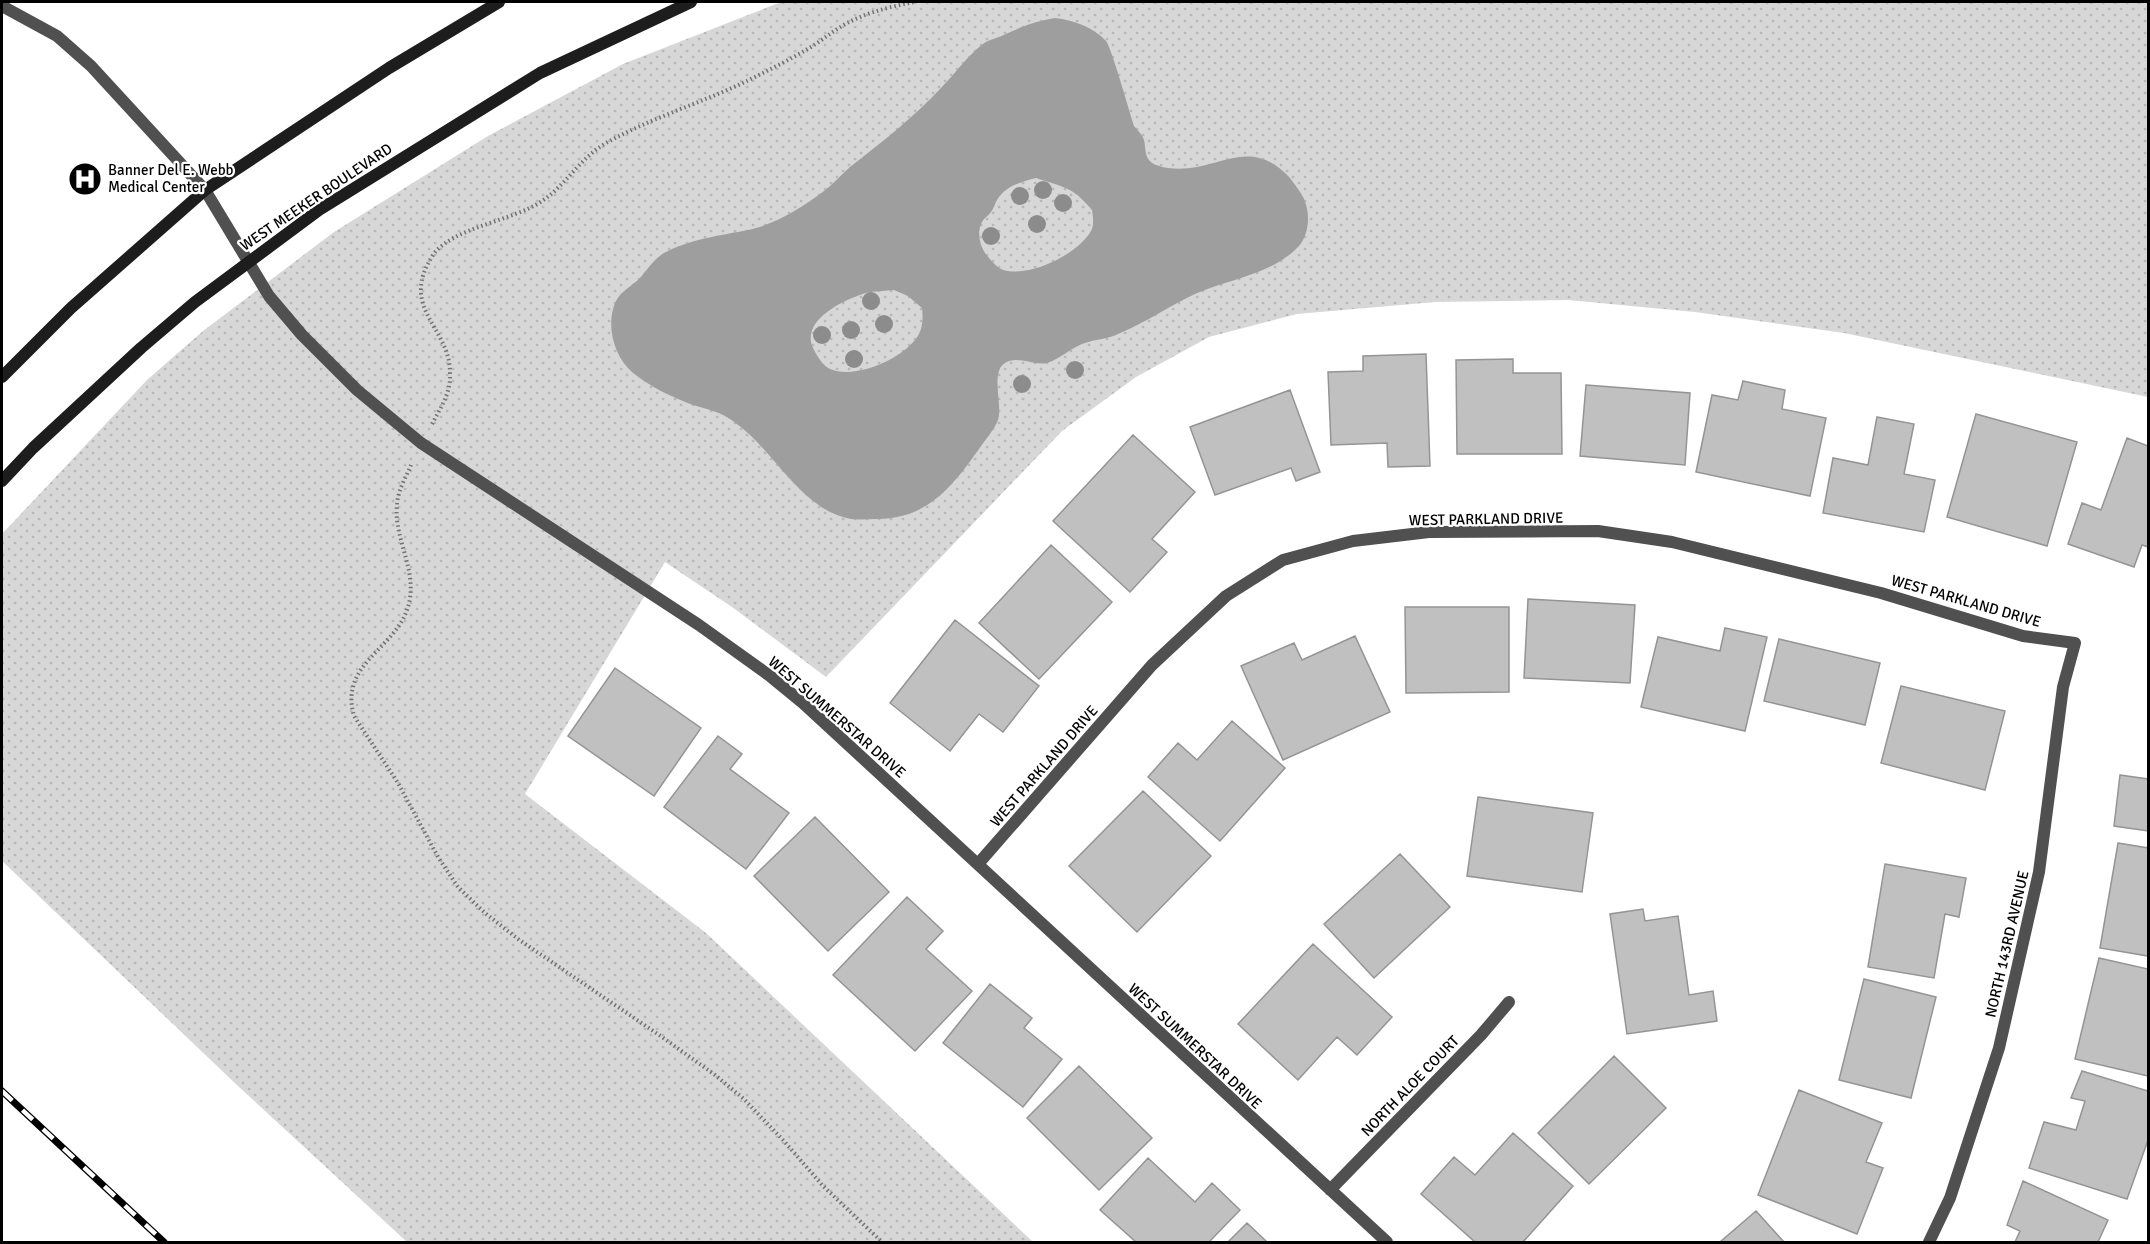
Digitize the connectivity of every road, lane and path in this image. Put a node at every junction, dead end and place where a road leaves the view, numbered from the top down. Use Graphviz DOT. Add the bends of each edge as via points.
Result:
graph roads {
  1 [pos="499,2"];
  2 [pos="691,2"];
  3 [pos="914,2"];
  4 [pos="2,6"];
  5 [pos="205,190"];
  6 [pos="248,261"];
  7 [pos="2,377"];
  8 [pos="422,443"];
  9 [pos="2,481"];
  10 [pos="2075,643"];
  11 [pos="978,864"];
  12 [pos="1509,1002"];
  13 [pos="1330,1190"];
  14 [pos="882,1242"];
  15 [pos="1387,1242"];
  16 [pos="1929,1242"];
  1 -- 5 [label="main road" via="415,51"];
  2 -- 6 [label="main road, WEST MEEKER BOULEVARD" via="540,73 338,197"];
  3 -- 8 [label="path" via="859,17 749,80 604,144 542,201 451,240 434,253 423,277 423,308 440,337 451,371 446,398"];
  4 -- 5 [label="street, WEST SUMMERSTAR DRIVE" via="57,36 91,66"];
  5 -- 6 [label="street, WEST SUMMERSTAR DRIVE"];
  5 -- 7 [label="main road" via="71,308"];
  6 -- 8 [label="street, WEST SUMMERSTAR DRIVE" via="269,296 303,335 357,390"];
  6 -- 9 [label="main road, WEST MEEKER BOULEVARD" via="108,377"];
  8 -- 11 [label="street, WEST SUMMERSTAR DRIVE" via="770,676"];
  8 -- 14 [label="path" via="396,502 398,532 409,568 409,602 400,622 357,676 350,691 354,716 458,887 518,939 671,1043 744,1099 823,1186"];
  10 -- 11 [label="street, WEST PARKLAND DRIVE" via="2023,636 1881,593 1672,542 1598,531 1429,532 1353,541 1283,560 1226,596 1152,665"];
  10 -- 16 [label="street, NORTH 143RD AVENUE" via="2063,687 2039,872 1999,1048 1950,1198"];
  11 -- 13 [label="street, WEST SUMMERSTAR DRIVE"];
  12 -- 13 [label="street, NORTH ALOE COURT"];
  13 -- 15 [label="street, WEST SUMMERSTAR DRIVE"];
}
